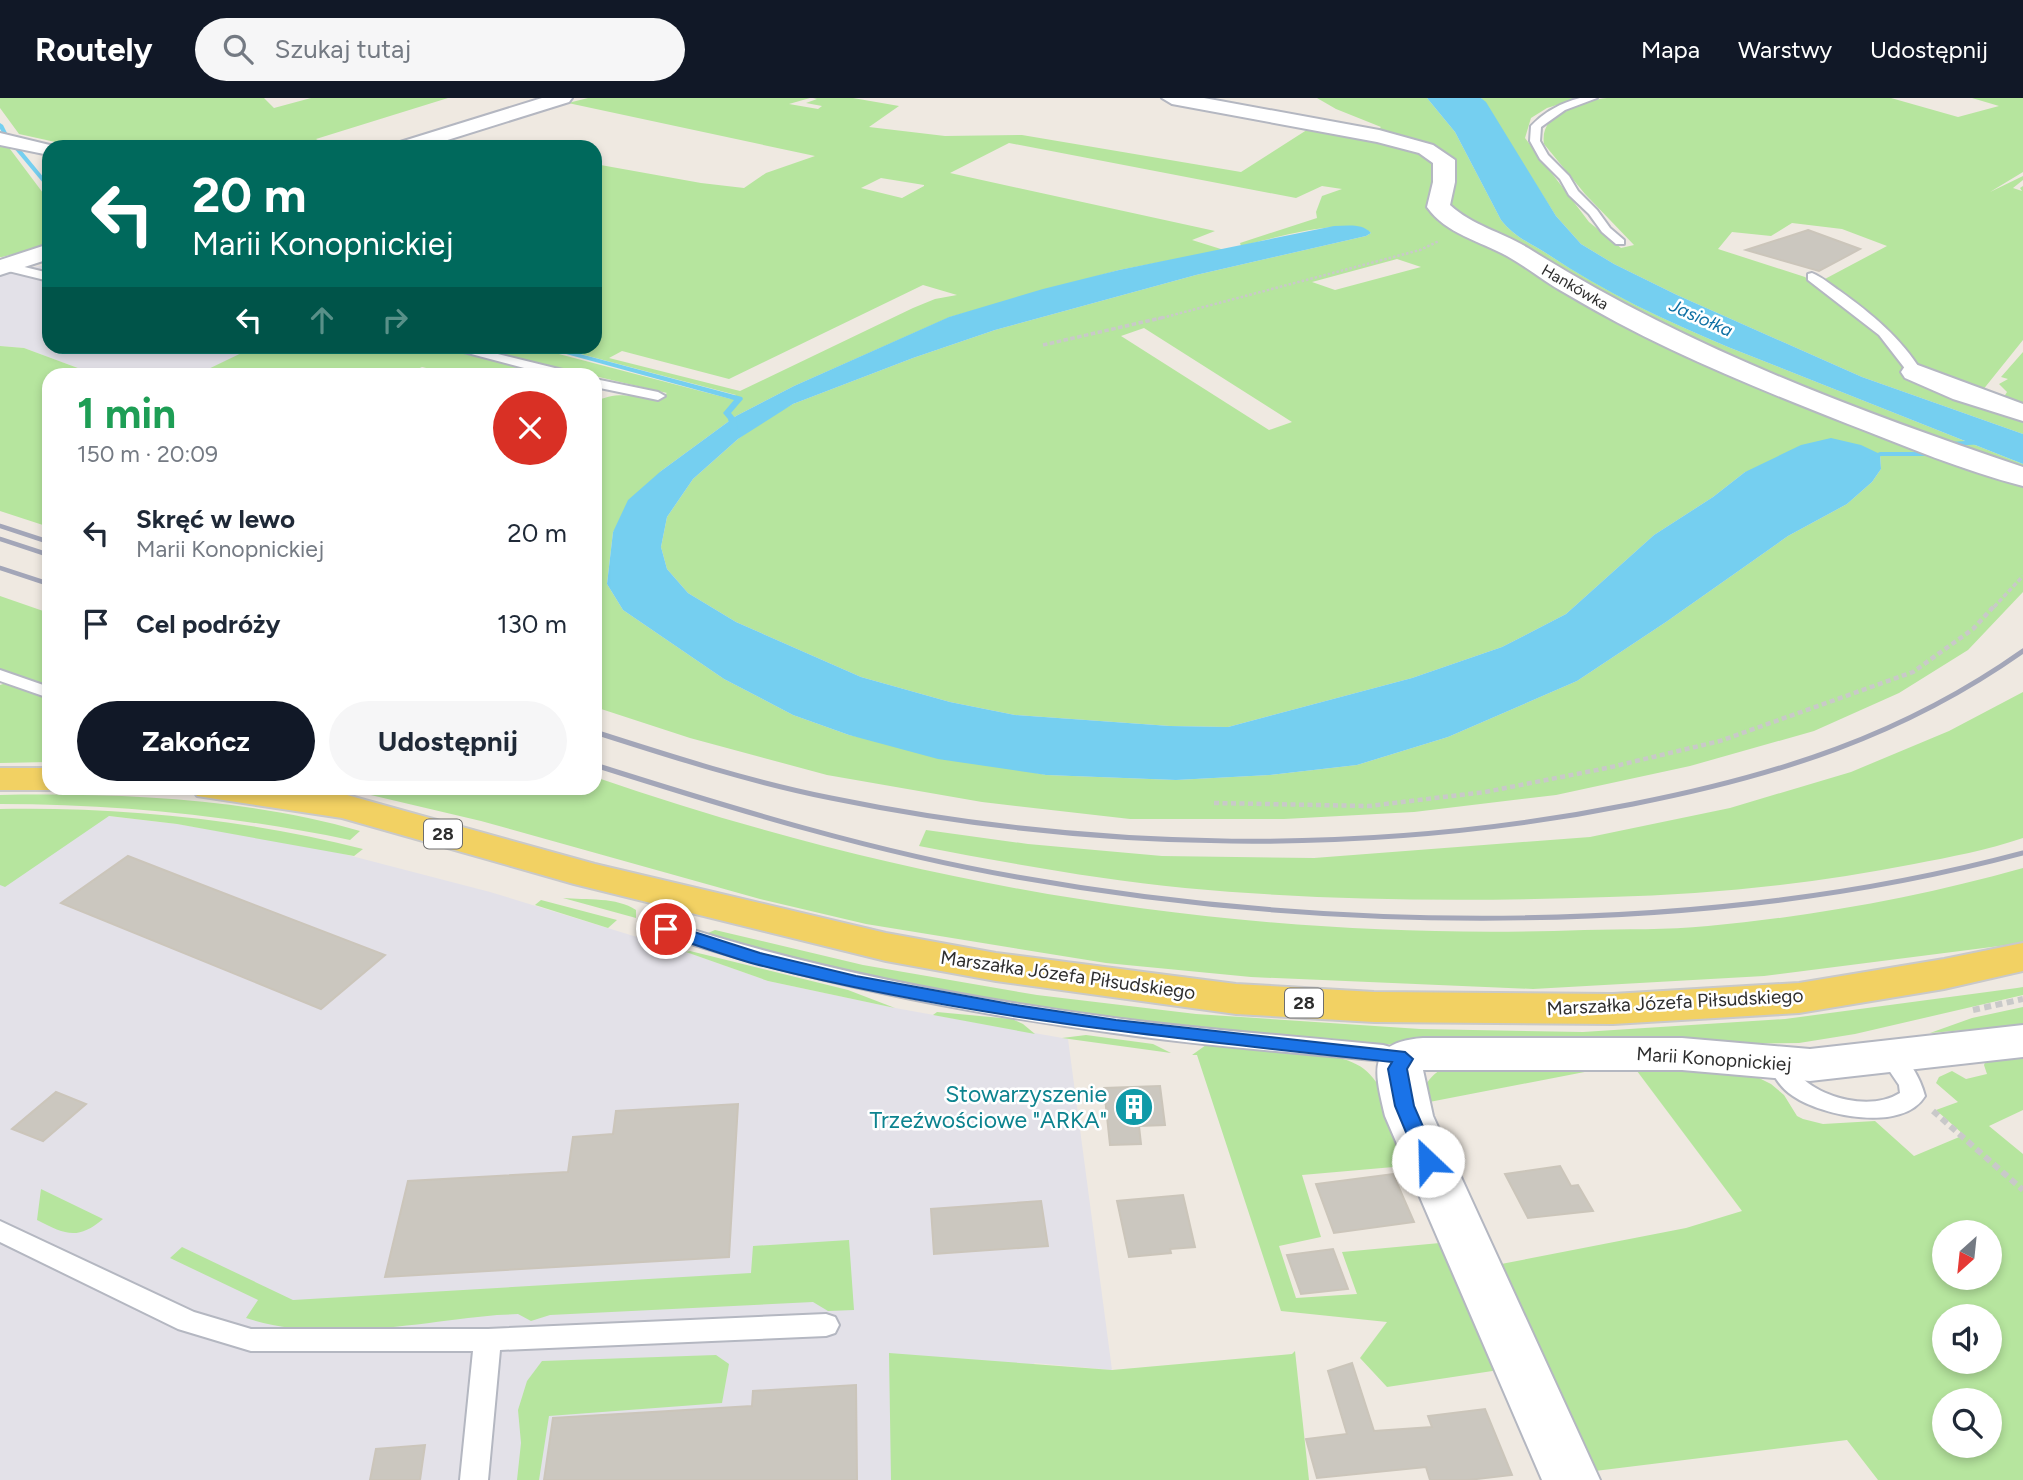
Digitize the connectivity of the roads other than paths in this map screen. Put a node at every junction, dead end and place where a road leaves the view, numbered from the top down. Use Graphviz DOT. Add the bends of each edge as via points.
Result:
graph roads {
  1 [pos="562,98"];
  2 [pos="1172,98"];
  3 [pos="1592,98"];
  4 [pos="0,139"];
  5 [pos="427,140"];
  6 [pos="42,148"];
  7 [pos="1620,242"];
  8 [pos="42,253"];
  9 [pos="2,266"];
  10 [pos="42,276"];
  11 [pos="1812,276"];
  12 [pos="480,354"];
  13 [pos="537,368"];
  14 [pos="1915,372"];
  15 [pos="602,384"];
  16 [pos="658,396"];
  17 [pos="2023,413"];
  18 [pos="2023,477"];
  19 [pos="0,675"];
  20 [pos="42,690"];
  21 [pos="0,779"];
  22 [pos="42,779"];
  23 [pos="278,795"];
  24 [pos="669,913"];
  25 [pos="2023,957"];
  26 [pos="1944,974"];
  27 [pos="2023,974"];
  28 [pos="2023,1041"];
  29 [pos="1404,1059"];
  30 [pos="0,1231"];
  31 [pos="826,1325"];
  32 [pos="488,1339"];
  33 [pos="474,1480"];
  34 [pos="1571,1480"];
  1 -- 5 [label="street"];
  2 -- 18 [label="street, Hankówka" via="1426,149 1444,160 1438,206 1457,224 1516,251 1573,288 1675,342 1755,377"];
  3 -- 7 [label="lane" via="1548,114 1536,126 1535,141 1573,193"];
  4 -- 6 [label="street"];
  8 -- 9 [label="street"];
  9 -- 10 [label="lane"];
  11 -- 14 [label="lane" via="1882,333"];
  12 -- 13 [label="lane"];
  14 -- 17 [label="street"];
  15 -- 16 [label="lane"];
  19 -- 20 [label="lane"];
  21 -- 22 [label="main road"];
  23 -- 24 [label="main road, Marszałka Józefa Piłsudskiego / 28" via="347,807"];
  24 -- 26 [label="main road, Marszałka Józefa Piłsudskiego / 28" via="1106,983 1264,1001 1374,1007 1613,1009 1800,998"];
  24 -- 29 [label="lane, Marii Konopnickiej" via="757,958 856,982 1116,1026 1383,1053"];
  25 -- 26 [label="main road, Marszałka Józefa Piłsudskiego / 28"];
  26 -- 27 [label="main road, Marszałka Józefa Piłsudskiego / 28"];
  28 -- 29 [label="street, Marii Konopnickiej" via="1826,1064 1682,1054 1423,1054"];
  29 -- 34 [label="street" via="1398,1069 1409,1116"];
  30 -- 32 [label="lane" via="187,1321 251,1340"];
  31 -- 32 [label="lane"];
  32 -- 33 [label="lane"];
}
